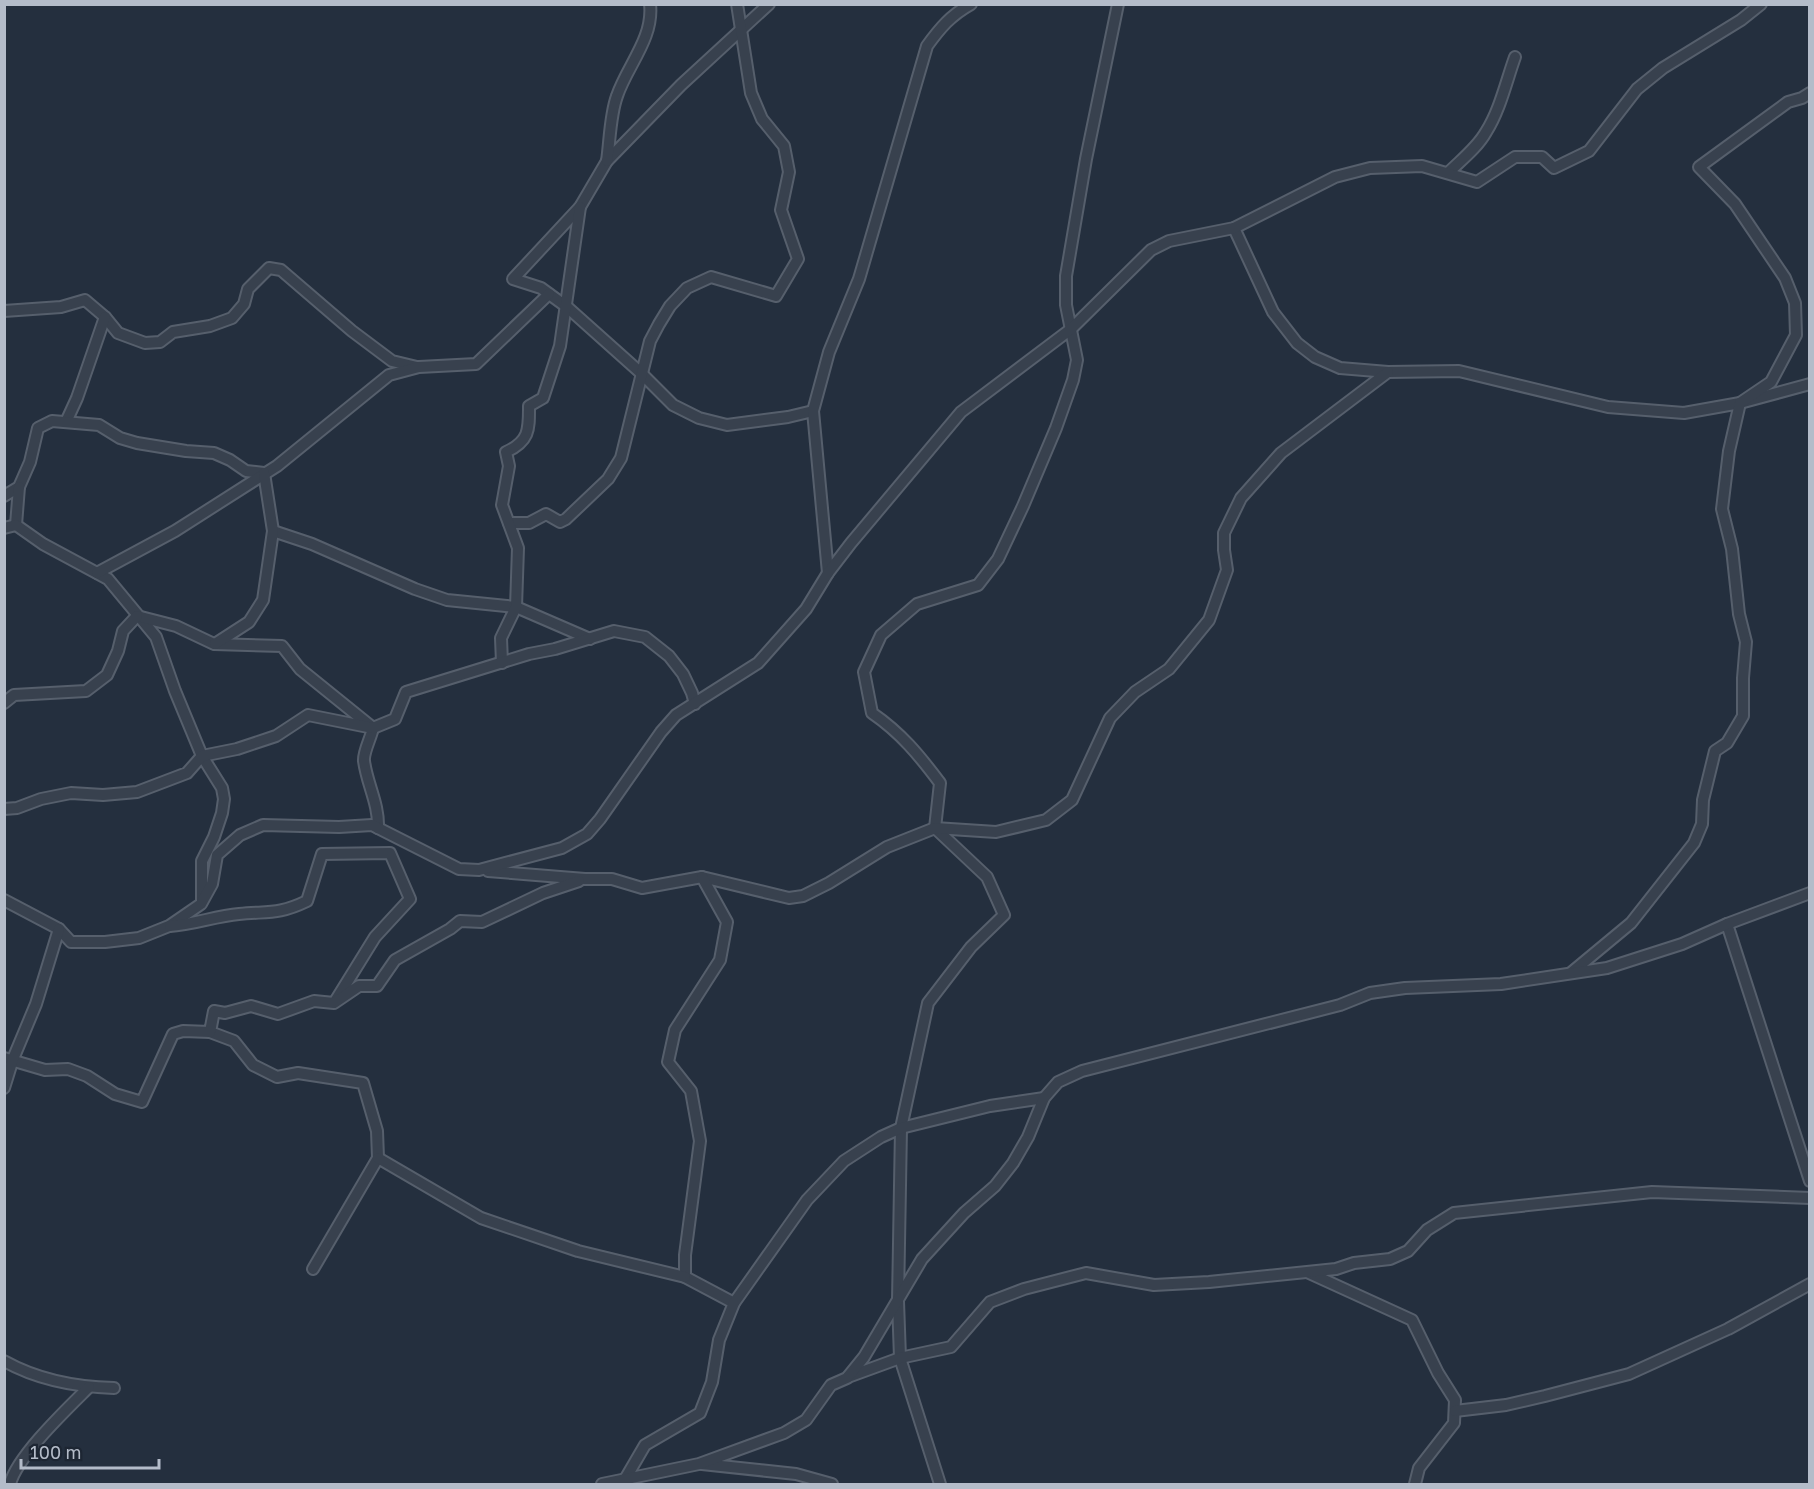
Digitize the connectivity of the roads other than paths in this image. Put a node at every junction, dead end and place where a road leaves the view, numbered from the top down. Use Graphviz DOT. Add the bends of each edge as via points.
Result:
graph roads {
  1 [pos="650,4"];
  2 [pos="737,4"];
  3 [pos="769,4"];
  4 [pos="971,4"];
  5 [pos="1118,4"];
  6 [pos="1761,4"];
  7 [pos="741,30"];
  8 [pos="1515,57"];
  9 [pos="1809,93"];
  10 [pos="607,161"];
  11 [pos="1448,173"];
  12 [pos="580,207"];
  13 [pos="1234,228"];
  14 [pos="549,294"];
  15 [pos="567,307"];
  16 [pos="4,311"];
  17 [pos="105,317"];
  18 [pos="1071,329"];
  19 [pos="419,367"];
  20 [pos="1388,372"];
  21 [pos="642,374"];
  22 [pos="1809,384"];
  23 [pos="1740,403"];
  24 [pos="813,411"];
  25 [pos="66,422"];
  26 [pos="264,473"];
  27 [pos="19,487"];
  28 [pos="4,496"];
  29 [pos="509,523"];
  30 [pos="16,525"];
  31 [pos="4,528"];
  32 [pos="273,531"];
  33 [pos="97,573"];
  34 [pos="828,573"];
  35 [pos="516,607"];
  36 [pos="137,616"];
  37 [pos="590,639"];
  38 [pos="214,644"];
  39 [pos="502,663"];
  40 [pos="4,703"];
  41 [pos="695,704"];
  42 [pos="374,728"];
  43 [pos="202,756"];
  44 [pos="4,809"];
  45 [pos="378,828"];
  46 [pos="935,828"];
  47 [pos="479,870"];
  48 [pos="702,877"];
  49 [pos="585,879"];
  50 [pos="1809,893"];
  51 [pos="4,900"];
  52 [pos="201,904"];
  53 [pos="1727,924"];
  54 [pos="169,926"];
  55 [pos="59,929"];
  56 [pos="1570,973"];
  57 [pos="334,1003"];
  58 [pos="210,1032"];
  59 [pos="9,1059"];
  60 [pos="4,1088"];
  61 [pos="1044,1098"];
  62 [pos="901,1128"];
  63 [pos="378,1158"];
  64 [pos="1809,1180"];
  65 [pos="1809,1198"];
  66 [pos="313,1269"];
  67 [pos="1306,1272"];
  68 [pos="684,1277"];
  69 [pos="1809,1284"];
  70 [pos="898,1301"];
  71 [pos="734,1303"];
  72 [pos="900,1358"];
  73 [pos="4,1361"];
  74 [pos="847,1378"];
  75 [pos="89,1387"];
  76 [pos="114,1388"];
  77 [pos="1455,1410"];
  78 [pos="699,1464"];
  79 [pos="624,1481"];
  80 [pos="10,1485"];
  81 [pos="602,1485"];
  82 [pos="832,1485"];
  83 [pos="940,1485"];
  84 [pos="1414,1485"];
  1 -- 10 [label="street" via="644,43 616,98"];
  2 -- 7 [label="street"];
  3 -- 7 [label="street"];
  4 -- 24 [label="street" via="942,25 927,46 859,279 830,352"];
  5 -- 18 [label="street" via="1066,276"];
  6 -- 11 [label="street" via="1637,89 1589,152 1554,168 1542,157 1515,157 1477,182"];
  7 -- 10 [label="street"];
  7 -- 21 [label="street" via="751,93 762,119 784,146 789,172 781,210 798,259 776,296 711,277 687,288 659,324"];
  8 -- 11 [label="street" via="1486,132"];
  9 -- 23 [label="street" via="1788,102 1699,167 1736,204 1785,278 1795,303 1796,335 1771,382"];
  10 -- 12 [label="street"];
  11 -- 13 [label="street" via="1422,166 1370,168 1335,177"];
  12 -- 14 [label="street" via="513,279"];
  12 -- 15 [label="street"];
  13 -- 18 [label="street" via="1169,241 1151,250"];
  13 -- 20 [label="street" via="1273,312 1297,343 1315,357 1340,368"];
  14 -- 15 [label="street"];
  14 -- 19 [label="street" via="476,364"];
  15 -- 21 [label="street"];
  15 -- 29 [label="street" via="560,346 543,398 529,406 528,431 518,447 507,452 509,466 502,505"];
  16 -- 17 [label="street" via="61,308 85,300"];
  17 -- 19 [label="street" via="118,333 145,343 160,342 173,332 232,318 244,304 248,289 269,268 281,270 392,361"];
  17 -- 25 [label="street"];
  18 -- 34 [label="street" via="961,412"];
  18 -- 46 [label="street" via="1077,360 1073,380 998,559 978,585 917,604 881,635 864,672 872,713 915,749 940,783"];
  19 -- 26 [label="street" via="389,375"];
  20 -- 23 [label="street" via="1458,371 1608,407 1684,412"];
  20 -- 46 [label="street" via="1281,453 1241,498 1224,533 1227,570 1209,620 1169,669 1135,692 1110,718 1072,800 1046,820 996,832"];
  21 -- 24 [label="street" via="673,405 699,418 727,425"];
  21 -- 29 [label="street" via="621,458 608,479 560,522 546,514 529,523"];
  22 -- 23 [label="street"];
  23 -- 56 [label="street" via="1722,509 1746,642 1743,716 1727,743 1715,751 1702,800 1702,824 1694,843 1631,923"];
  24 -- 34 [label="street"];
  25 -- 26 [label="street" via="99,424 120,438 137,443 214,453 246,471"];
  25 -- 27 [label="street" via="52,421 38,428"];
  26 -- 32 [label="street"];
  26 -- 33 [label="street" via="175,531"];
  27 -- 28 [label="street"];
  27 -- 30 [label="street"];
  29 -- 35 [label="street" via="518,549"];
  30 -- 31 [label="street"];
  30 -- 33 [label="street"];
  32 -- 35 [label="street" via="447,600"];
  32 -- 38 [label="street" via="263,600 249,622"];
  33 -- 36 [label="street" via="108,579"];
  34 -- 41 [label="street" via="806,609 758,663"];
  35 -- 37 [label="street"];
  35 -- 39 [label="street" via="501,638"];
  36 -- 38 [label="street" via="176,626"];
  36 -- 40 [label="street" via="123,631 107,675 86,692 14,695"];
  36 -- 43 [label="street" via="156,637"];
  37 -- 39 [label="street"];
  37 -- 41 [label="street" via="614,631 645,637 669,656"];
  38 -- 42 [label="street" via="282,646 300,669"];
  39 -- 42 [label="street" via="406,692 395,719"];
  41 -- 47 [label="street" via="676,715 661,732 586,834 562,848"];
  42 -- 43 [label="street" via="308,716 276,736"];
  42 -- 45 [label="street" via="363,758"];
  43 -- 44 [label="street" via="187,773 138,792 71,793"];
  43 -- 52 [label="street" via="222,788 224,800 214,837 202,861"];
  45 -- 47 [label="street" via="459,869"];
  45 -- 52 [label="street" via="263,825 240,835 217,855 212,884"];
  46 -- 48 [label="street" via="887,847 802,896 789,898"];
  46 -- 62 [label="street" via="987,877 1004,915 971,947 928,1003"];
  47 -- 49 [label="street"];
  48 -- 49 [label="street" via="642,888 612,879"];
  48 -- 68 [label="street" via="727,922 720,960 675,1030 668,1062 691,1091 700,1141"];
  49 -- 57 [label="street" via="543,892 482,922 460,921 395,960 377,986 359,986"];
  50 -- 53 [label="street"];
  51 -- 55 [label="street"];
  52 -- 54 [label="street"];
  53 -- 56 [label="street" via="1683,944 1607,968"];
  53 -- 64 [label="street"];
  54 -- 55 [label="street" via="139,938 105,942 71,942"];
  54 -- 57 [label="street" via="239,914 275,913 294,907 307,901 322,854 390,853 410,899 375,937"];
  55 -- 59 [label="street" via="36,1004"];
  56 -- 61 [label="street" via="1501,984 1370,993 1340,1005 1082,1071 1058,1083"];
  57 -- 58 [label="street" via="315,1001 278,1014 251,1006 225,1013 214,1011"];
  58 -- 59 [label="street" via="173,1034 142,1102 115,1094 68,1069 45,1070"];
  58 -- 63 [label="street" via="234,1041 253,1065 277,1077 298,1073 363,1083 377,1131"];
  59 -- 60 [label="street"];
  61 -- 62 [label="street" via="990,1106"];
  61 -- 70 [label="street" via="1012,1163 995,1186 922,1259"];
  62 -- 70 [label="street"];
  62 -- 71 [label="street" via="844,1161 807,1200"];
  63 -- 66 [label="street"];
  63 -- 68 [label="street" via="481,1218 578,1251"];
  65 -- 67 [label="street" via="1652,1192 1454,1213 1427,1230 1408,1251 1390,1259"];
  67 -- 72 [label="street" via="1154,1285 1086,1273 990,1302 951,1347"];
  67 -- 77 [label="street" via="1412,1320 1455,1400"];
  68 -- 71 [label="street"];
  69 -- 77 [label="street" via="1728,1329 1629,1374 1526,1401"];
  70 -- 72 [label="street"];
  70 -- 74 [label="street"];
  71 -- 79 [label="street" via="719,1340 712,1382 700,1413 645,1445"];
  72 -- 74 [label="street"];
  72 -- 83 [label="street"];
  73 -- 75 [label="street" via="33,1374"];
  74 -- 78 [label="street" via="831,1385 806,1420 784,1434"];
  75 -- 76 [label="street"];
  75 -- 80 [label="street" via="27,1455"];
  77 -- 84 [label="street" via="1454,1423 1419,1468"];
  78 -- 79 [label="street"];
  78 -- 82 [label="street" via="796,1474"];
  79 -- 81 [label="street"];
}
